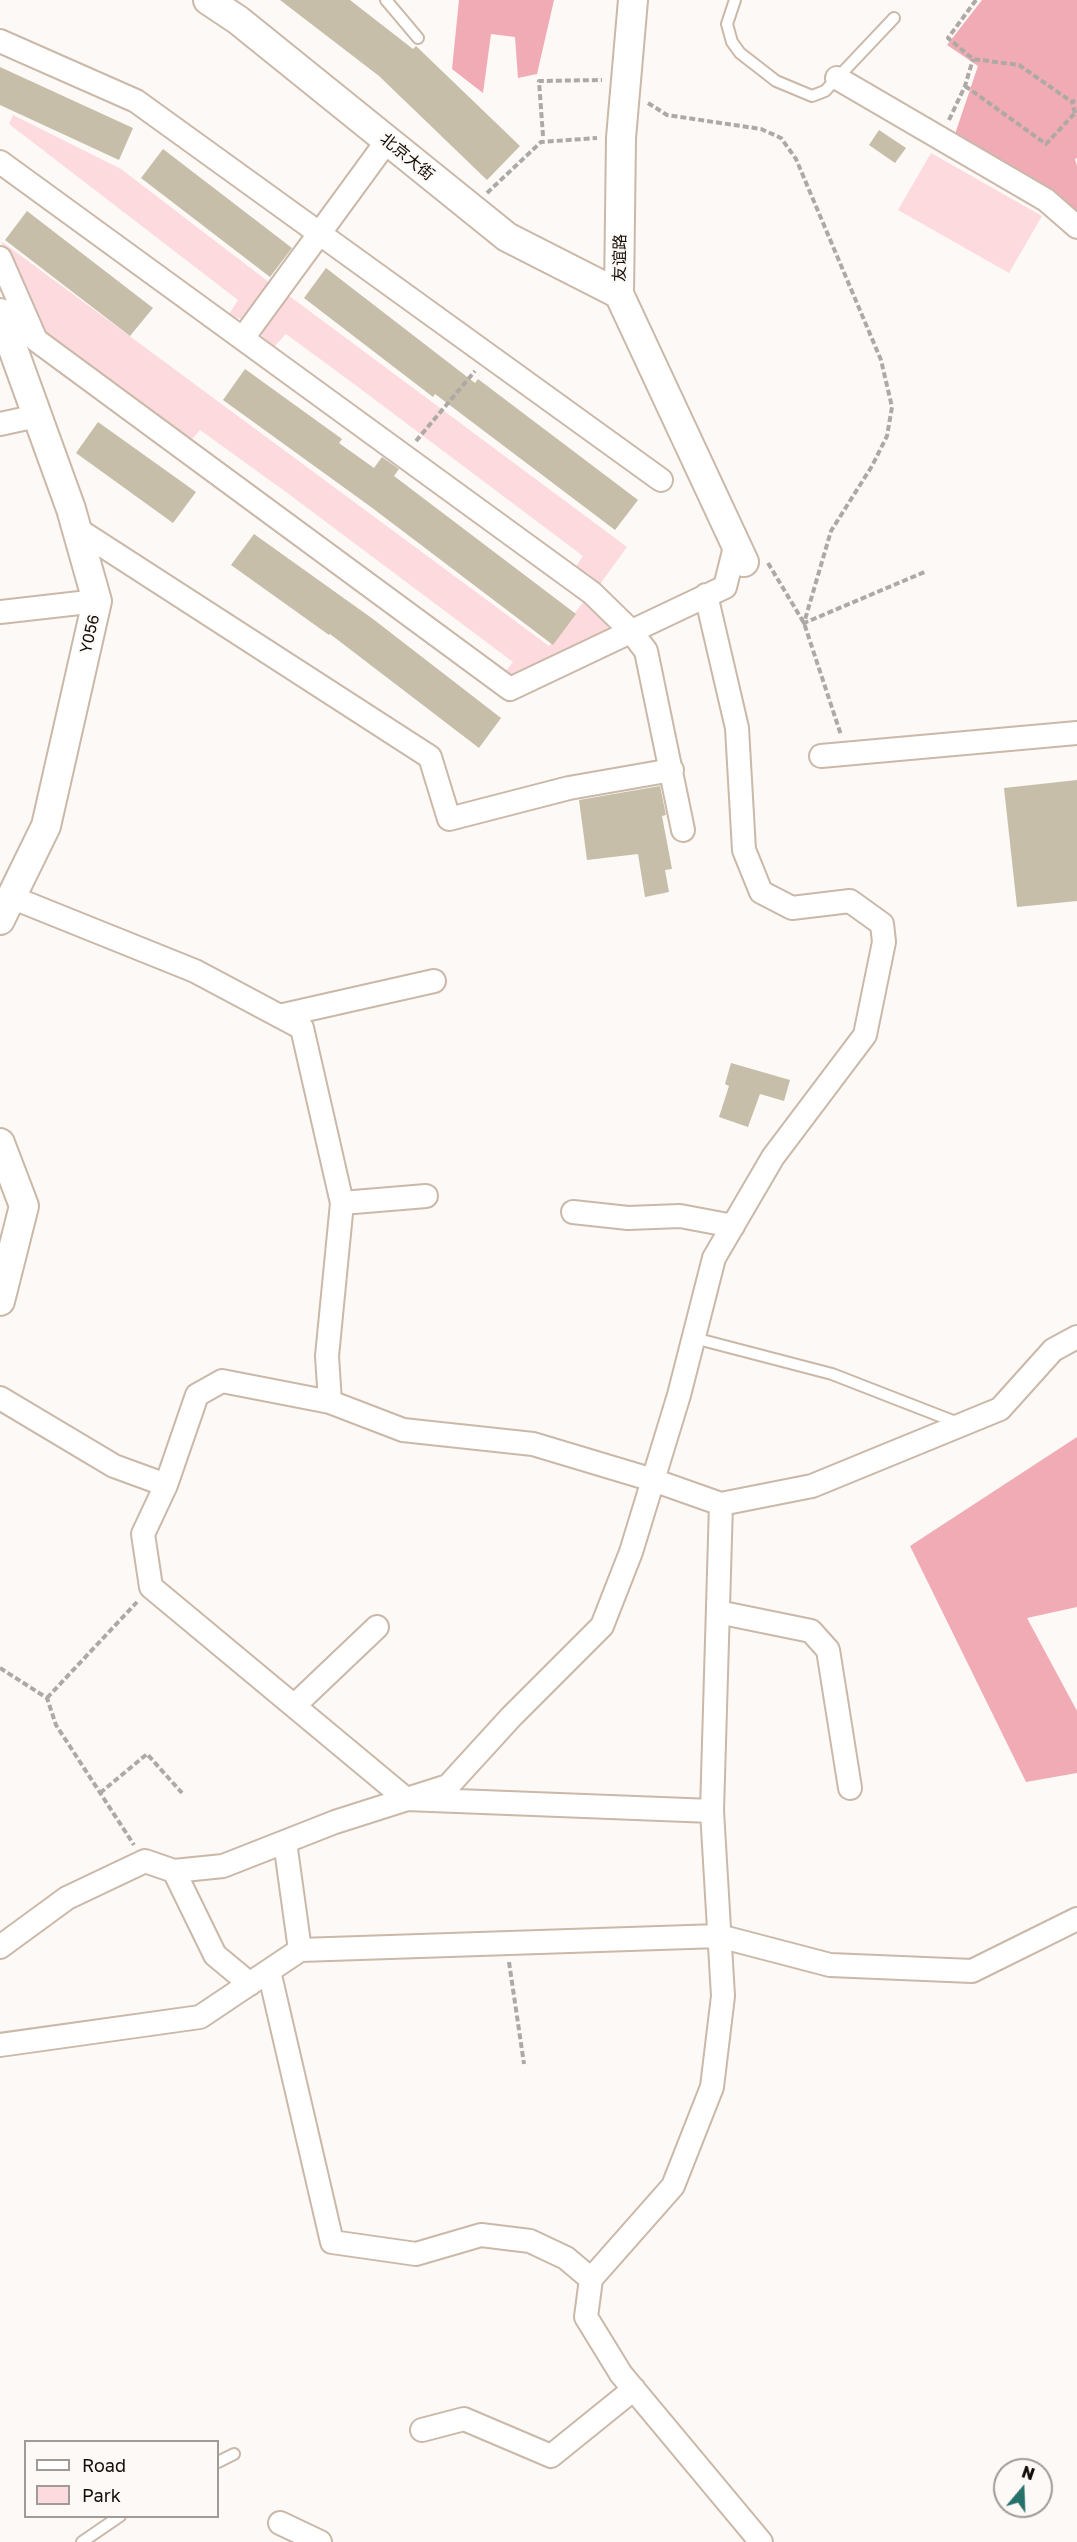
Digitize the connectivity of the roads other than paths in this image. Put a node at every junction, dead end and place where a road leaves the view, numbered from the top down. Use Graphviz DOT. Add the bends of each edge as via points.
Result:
graph roads {
  1 [pos="208,0"];
  2 [pos="386,0"];
  3 [pos="633,0"];
  4 [pos="735,0"];
  5 [pos="894,18"];
  6 [pos="418,38"];
  7 [pos="0,41"];
  8 [pos="837,78"];
  9 [pos="387,141"];
  10 [pos="0,162"];
  11 [pos="1077,227"];
  12 [pos="321,235"];
  13 [pos="0,258"];
  14 [pos="619,294"];
  15 [pos="0,313"];
  16 [pos="243,338"];
  17 [pos="37,416"];
  18 [pos="0,424"];
  19 [pos="661,480"];
  20 [pos="77,529"];
  21 [pos="749,556"];
  22 [pos="706,595"];
  23 [pos="97,602"];
  24 [pos="0,612"];
  25 [pos="630,630"];
  26 [pos="1077,733"];
  27 [pos="821,756"];
  28 [pos="672,770"];
  29 [pos="682,830"];
  30 [pos="4,906"];
  31 [pos="434,981"];
  32 [pos="279,1016"];
  33 [pos="0,1143"];
  34 [pos="426,1196"];
  35 [pos="342,1203"];
  36 [pos="573,1212"];
  37 [pos="733,1226"];
  38 [pos="0,1302"];
  39 [pos="1077,1337"];
  40 [pos="694,1338"];
  41 [pos="0,1398"];
  42 [pos="330,1402"];
  43 [pos="961,1424"];
  44 [pos="653,1480"];
  45 [pos="166,1485"];
  46 [pos="721,1504"];
  47 [pos="718,1612"];
  48 [pos="377,1627"];
  49 [pos="295,1705"];
  50 [pos="850,1788"];
  51 [pos="406,1799"];
  52 [pos="712,1811"];
  53 [pos="285,1842"];
  54 [pos="174,1871"];
  55 [pos="1077,1919"];
  56 [pos="719,1936"];
  57 [pos="0,1947"];
  58 [pos="300,1950"];
  59 [pos="269,1971"];
  60 [pos="249,1984"];
  61 [pos="0,2045"];
  62 [pos="591,2280"];
  63 [pos="634,2389"];
  64 [pos="422,2430"];
  65 [pos="234,2454"];
  66 [pos="219,2462"];
  67 [pos="118,2518"];
  68 [pos="280,2523"];
  69 [pos="81,2542"];
  70 [pos="320,2542"];
  71 [pos="760,2542"];
  1 -- 9 [label="street, 北京大街"];
  2 -- 6 [label="lane"];
  3 -- 14 [label="street, 友谊路" via="621,138"];
  4 -- 8 [label="lane" via="727,24 740,54 776,81 812,96 825,91"];
  5 -- 8 [label="lane"];
  7 -- 12 [label="street" via="136,101"];
  8 -- 11 [label="street" via="1046,200"];
  9 -- 12 [label="street"];
  9 -- 14 [label="street, 北京大街" via="507,237"];
  10 -- 16 [label="street"];
  12 -- 16 [label="street"];
  12 -- 19 [label="street"];
  13 -- 25 [label="street" via="36,340 510,689"];
  14 -- 21 [label="street, 友谊路"];
  15 -- 17 [label="street, Y056 / Y056"];
  16 -- 25 [label="street" via="592,593"];
  17 -- 18 [label="street"];
  17 -- 20 [label="street, Y056 / Y056"];
  20 -- 23 [label="street, Y056 / Y056"];
  20 -- 28 [label="street" via="430,758 449,819 569,788"];
  21 -- 22 [label="street" via="724,587"];
  22 -- 25 [label="street"];
  22 -- 37 [label="street" via="737,728 744,850 761,892 792,908 850,901 882,924 884,942 865,1035 773,1157"];
  23 -- 24 [label="street"];
  23 -- 30 [label="street, Y056 / Y056" via="46,826"];
  25 -- 28 [label="street" via="646,651"];
  26 -- 27 [label="street"];
  28 -- 29 [label="street"];
  30 -- 32 [label="street" via="195,971"];
  31 -- 32 [label="street"];
  32 -- 35 [label="street" via="302,1028"];
  33 -- 38 [label="street" via="24,1206"];
  34 -- 35 [label="street"];
  35 -- 42 [label="street" via="327,1356"];
  36 -- 37 [label="street" via="628,1218 680,1216"];
  37 -- 40 [label="street" via="714,1257"];
  39 -- 43 [label="street" via="1053,1350 1000,1409"];
  40 -- 43 [label="lane" via="832,1374"];
  40 -- 44 [label="street"];
  41 -- 45 [label="street" via="114,1466"];
  42 -- 44 [label="street" via="403,1430 533,1444"];
  42 -- 45 [label="street" via="222,1380 197,1395"];
  43 -- 46 [label="street" via="812,1486"];
  44 -- 46 [label="street"];
  44 -- 51 [label="street" via="602,1626 448,1786"];
  45 -- 49 [label="street" via="143,1534 151,1587"];
  46 -- 47 [label="street"];
  47 -- 50 [label="street" via="811,1631 828,1650"];
  47 -- 52 [label="street"];
  48 -- 49 [label="street"];
  49 -- 51 [label="street"];
  51 -- 52 [label="street"];
  51 -- 53 [label="street"];
  52 -- 56 [label="street"];
  53 -- 54 [label="street" via="223,1866"];
  53 -- 58 [label="street"];
  54 -- 57 [label="street" via="145,1861 67,1898"];
  54 -- 60 [label="street" via="215,1955"];
  55 -- 56 [label="street" via="972,1971 830,1965"];
  56 -- 58 [label="street"];
  56 -- 62 [label="street" via="723,1996 712,2087 673,2186"];
  58 -- 59 [label="street"];
  59 -- 60 [label="street"];
  59 -- 62 [label="street" via="332,2242 416,2254 481,2235 530,2241 566,2258"];
  60 -- 61 [label="street" via="200,2017"];
  62 -- 63 [label="street" via="586,2317"];
  63 -- 64 [label="street" via="551,2456 464,2419"];
  63 -- 71 [label="street"];
  65 -- 66 [label="lane"];
  67 -- 69 [label="lane"];
  68 -- 70 [label="street"];
}
